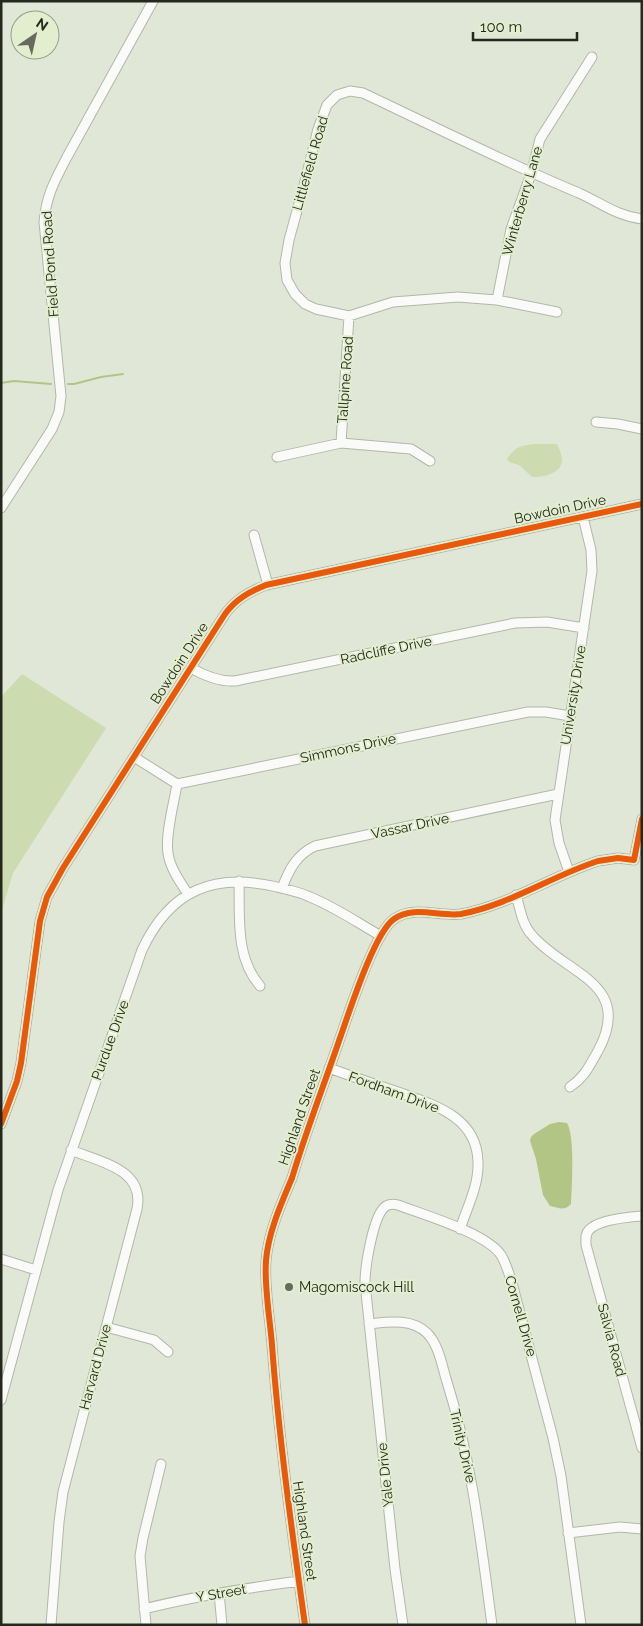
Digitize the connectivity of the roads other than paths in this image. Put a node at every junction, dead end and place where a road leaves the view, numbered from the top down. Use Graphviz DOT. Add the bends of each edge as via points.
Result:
graph roads {
  1 [pos="153,1"];
  2 [pos="592,57"];
  3 [pos="531,174"];
  4 [pos="642,219"];
  5 [pos="497,300"];
  6 [pos="557,312"];
  7 [pos="349,316"];
  8 [pos="596,422"];
  9 [pos="642,429"];
  10 [pos="341,443"];
  11 [pos="277,457"];
  12 [pos="430,461"];
  13 [pos="642,504"];
  14 [pos="1,508"];
  15 [pos="583,517"];
  16 [pos="254,535"];
  17 [pos="268,585"];
  18 [pos="584,628"];
  19 [pos="191,668"];
  20 [pos="570,716"];
  21 [pos="134,757"];
  22 [pos="177,784"];
  23 [pos="558,794"];
  24 [pos="642,819"];
  25 [pos="638,861"];
  26 [pos="569,872"];
  27 [pos="239,881"];
  28 [pos="282,888"];
  29 [pos="188,894"];
  30 [pos="516,895"];
  31 [pos="381,936"];
  32 [pos="260,986"];
  33 [pos="329,1068"];
  34 [pos="570,1087"];
  35 [pos="1,1124"];
  36 [pos="71,1150"];
  37 [pos="642,1216"];
  38 [pos="460,1229"];
  39 [pos="1,1259"];
  40 [pos="36,1270"];
  41 [pos="369,1324"];
  42 [pos="106,1327"];
  43 [pos="168,1352"];
  44 [pos="1,1400"];
  45 [pos="642,1448"];
  46 [pos="161,1464"];
  47 [pos="642,1529"];
  48 [pos="568,1534"];
  49 [pos="299,1581"];
  50 [pos="219,1593"];
  51 [pos="144,1608"];
  52 [pos="51,1625"];
  53 [pos="146,1625"];
  54 [pos="222,1625"];
  55 [pos="305,1625"];
  56 [pos="403,1625"];
  57 [pos="492,1625"];
  58 [pos="581,1625"];
  1 -- 14 [label="street, Field Pond Road" via="67,157 46,204 44,222 61,396 59,412 44,444"];
  2 -- 3 [label="street, Winterberry Lane" via="540,139"];
  3 -- 4 [label="street, Littlefield Road" via="628,218"];
  3 -- 5 [label="street, Winterberry Lane" via="511,228"];
  3 -- 7 [label="street, Littlefield Road" via="363,93 350,91 337,95 327,106 318,128 285,263 287,280 305,304"];
  5 -- 6 [label="street, Littlefield Road"];
  5 -- 7 [label="street, Littlefield Road" via="458,297 413,299"];
  7 -- 10 [label="street, Tallpine Road"];
  8 -- 9 [label="street"];
  10 -- 11 [label="street"];
  10 -- 12 [label="street" via="411,449"];
  13 -- 15 [label="street, Bowdoin Drive"];
  15 -- 17 [label="street, Bowdoin Drive"];
  15 -- 18 [label="street, University Drive" via="593,566"];
  16 -- 17 [label="street"];
  17 -- 19 [label="street, Bowdoin Drive" via="234,603"];
  18 -- 19 [label="street, Radcliffe Drive" via="547,622 515,623 235,681 210,677"];
  18 -- 20 [label="street, University Drive"];
  19 -- 21 [label="street, Bowdoin Drive"];
  20 -- 22 [label="street, Simmons Drive" via="556,712 528,712"];
  20 -- 23 [label="street, University Drive"];
  21 -- 22 [label="street"];
  21 -- 35 [label="street, Bowdoin Drive" via="57,877 46,900 21,1063"];
  22 -- 29 [label="street" via="168,852 175,873"];
  23 -- 26 [label="street, University Drive" via="555,825"];
  23 -- 28 [label="street, Vassar Drive" via="315,846 298,858"];
  24 -- 25 [label="street, Highland Street"];
  25 -- 26 [label="street, Highland Street" via="605,859"];
  26 -- 30 [label="street, Highland Street"];
  27 -- 28 [label="street, Purdue Drive"];
  27 -- 29 [label="street, Purdue Drive" via="215,884"];
  27 -- 32 [label="street" via="242,945 248,967"];
  28 -- 31 [label="street, Purdue Drive" via="322,902"];
  29 -- 36 [label="street, Purdue Drive" via="161,918 145,944"];
  30 -- 31 [label="street, Highland Street" via="461,914 404,913 392,920"];
  30 -- 34 [label="street" via="530,933 595,985 604,997 608,1023 600,1046 585,1075"];
  31 -- 33 [label="street, Highland Street"];
  33 -- 38 [label="street, Fordham Drive" via="437,1106 466,1127 475,1144 478,1168"];
  33 -- 49 [label="street, Highland Street" via="276,1219 266,1259 281,1438"];
  36 -- 40 [label="street, Purdue Drive"];
  36 -- 42 [label="street, Harvard Drive" via="120,1170 132,1180 138,1193 137,1209"];
  37 -- 45 [label="street, Salvia Road" via="592,1227 587,1232 586,1245"];
  38 -- 41 [label="street, Cornell Drive" via="398,1205 384,1207 365,1267"];
  38 -- 48 [label="street, Cornell Drive" via="491,1244 508,1270 552,1430"];
  39 -- 40 [label="street"];
  40 -- 44 [label="street, Purdue Drive"];
  41 -- 56 [label="street, Yale Drive"];
  41 -- 57 [label="street, Trinity Drive" via="408,1323 428,1334 437,1349 468,1464"];
  42 -- 43 [label="street" via="154,1340"];
  42 -- 52 [label="street, Harvard Drive" via="63,1492"];
  46 -- 51 [label="street" via="140,1556"];
  47 -- 48 [label="street" via="620,1527"];
  48 -- 58 [label="street, Cornell Drive"];
  49 -- 50 [label="street, Y Street"];
  49 -- 55 [label="street, Highland Street"];
  50 -- 51 [label="street, Y Street"];
  50 -- 54 [label="street"];
  51 -- 53 [label="street"];
}
